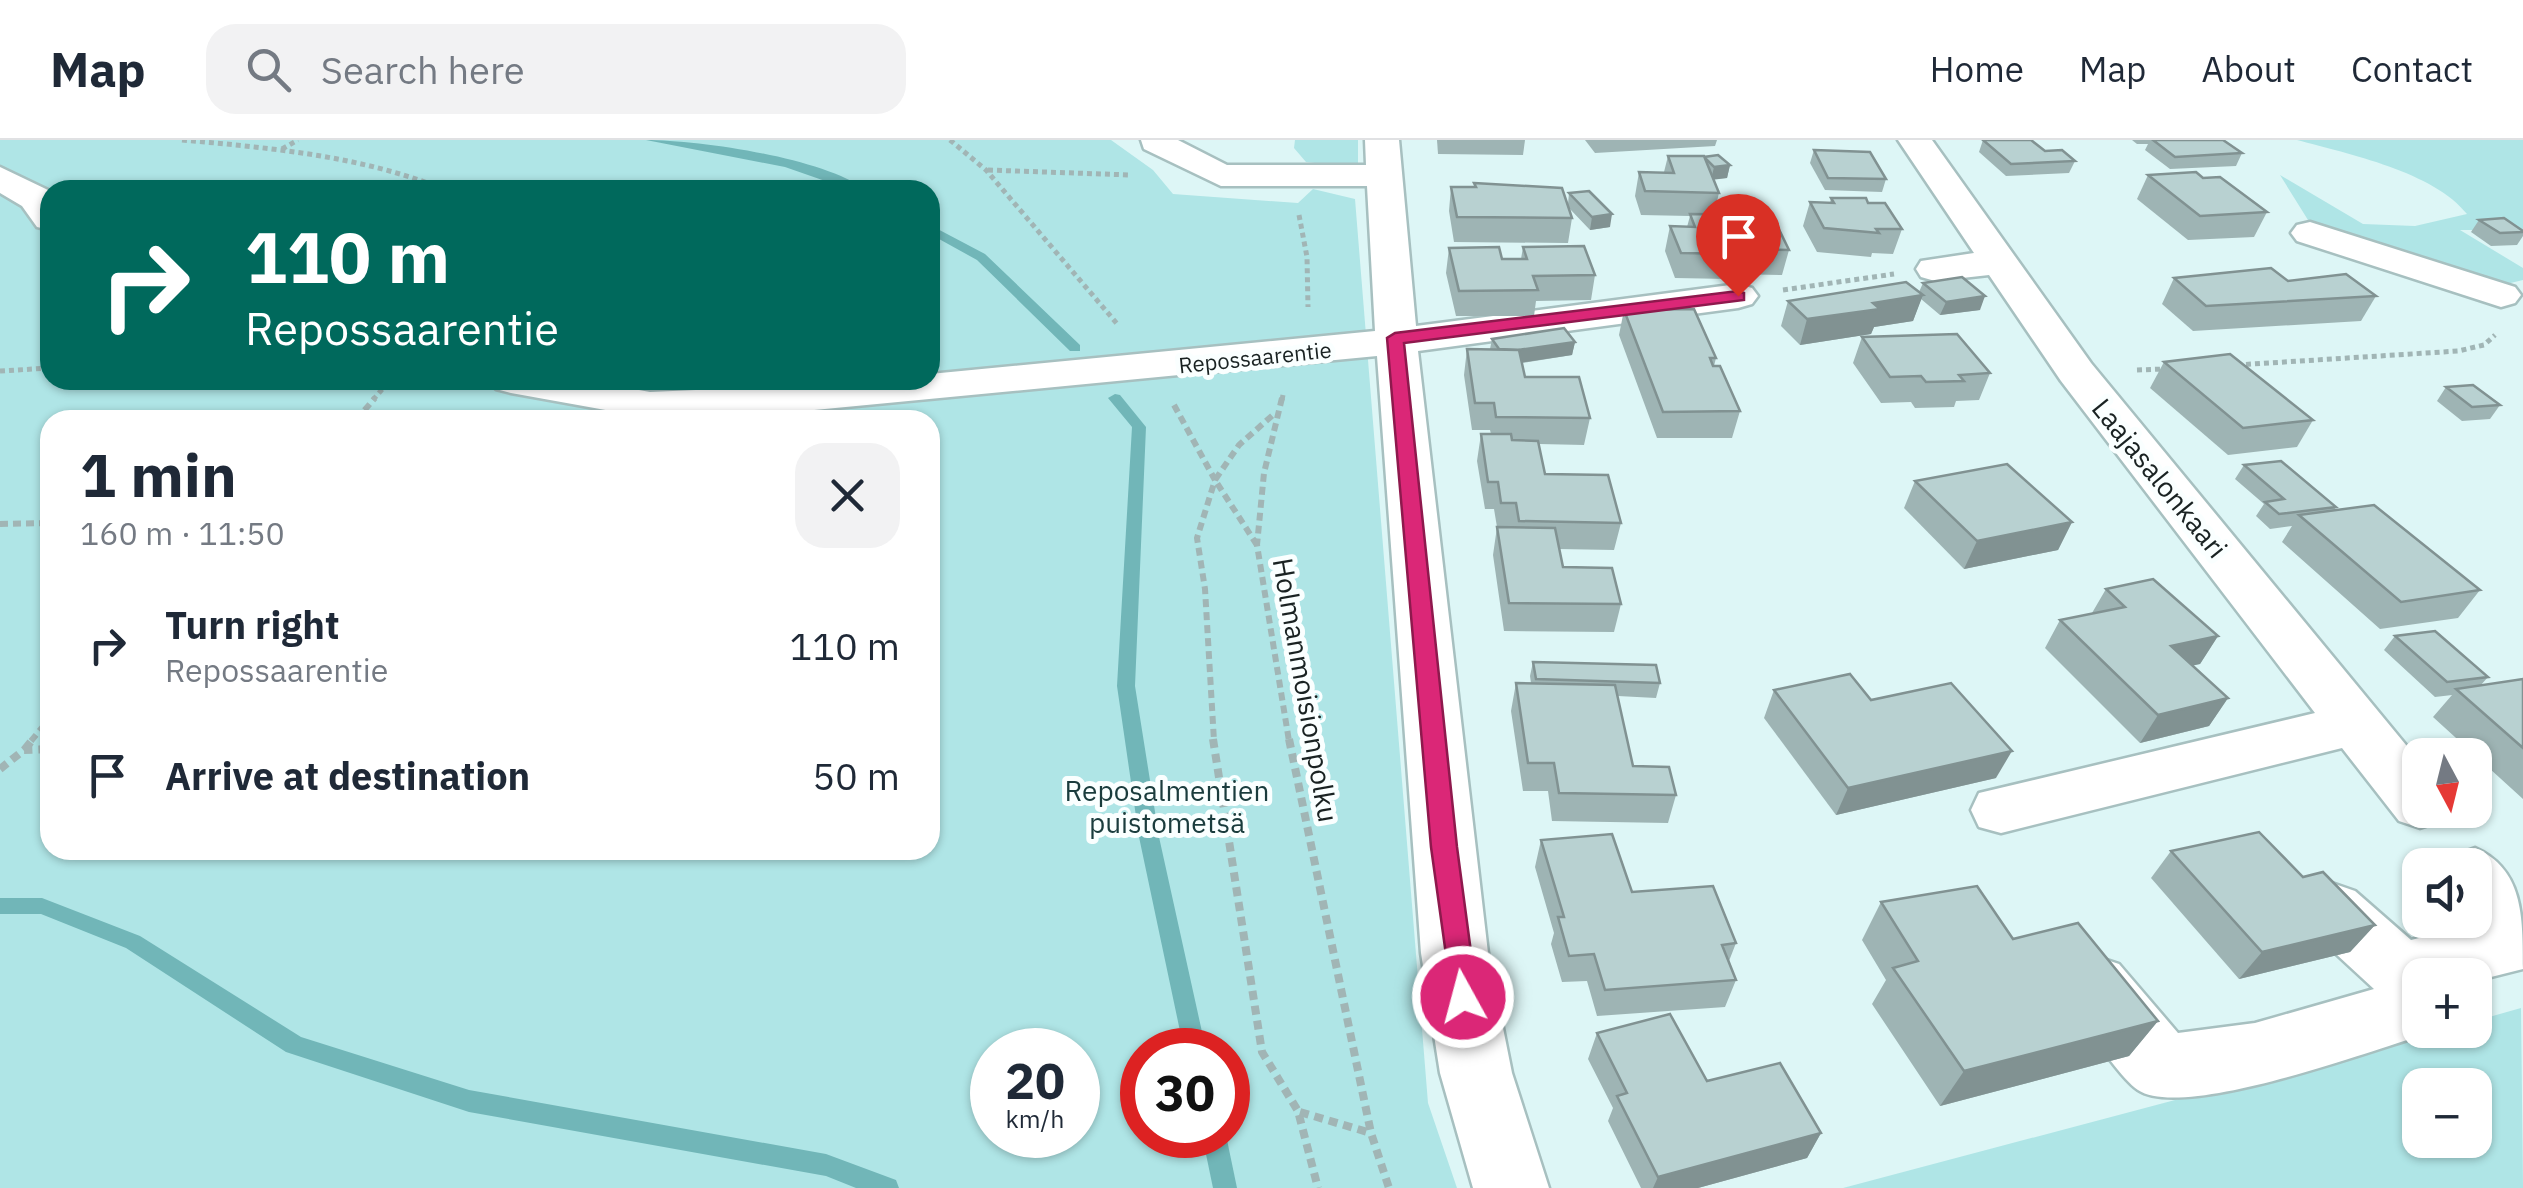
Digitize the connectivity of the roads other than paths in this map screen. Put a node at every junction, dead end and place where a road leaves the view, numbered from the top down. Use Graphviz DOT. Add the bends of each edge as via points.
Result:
graph roads {
  1 [pos="1915,140"];
  2 [pos="1157,141"];
  3 [pos="1383,158"];
  4 [pos="0,178"];
  5 [pos="40,206"];
  6 [pos="2310,233"];
  7 [pos="1997,262"];
  8 [pos="1935,268"];
  9 [pos="2501,294"];
  10 [pos="1738,296"];
  11 [pos="1395,338"];
  12 [pos="940,386"];
  13 [pos="567,390"];
  14 [pos="899,390"];
  15 [pos="2356,724"];
  16 [pos="2402,782"];
  17 [pos="2001,810"];
  18 [pos="2439,828"];
  19 [pos="2455,848"];
  20 [pos="2492,896"];
  21 [pos="2332,910"];
  22 [pos="2523,937"];
  23 [pos="2084,973"];
  24 [pos="2523,976"];
  25 [pos="2492,985"];
  26 [pos="2402,1011"];
  27 [pos="1511,1188"];
  1 -- 7 [label="street, Laajasalonkaari"];
  2 -- 3 [label="street" via="1222,175 1291,174"];
  3 -- 11 [label="street"];
  4 -- 5 [label="street"];
  6 -- 9 [label="street"];
  7 -- 8 [label="street"];
  7 -- 15 [label="street, Laajasalonkaari" via="2076,372"];
  10 -- 11 [label="street, Repossaarentie"];
  11 -- 12 [label="street, Repossaarentie" via="1300,354"];
  11 -- 27 [label="street" via="1468,1034"];
  13 -- 14 [label="street, Repossaarentie" via="650,405"];
  15 -- 16 [label="street, Laajasalonkaari"];
  15 -- 17 [label="street"];
  18 -- 19 [label="street, Laajasalonkaari"];
  20 -- 22 [label="street"];
  21 -- 22 [label="street" via="2400,971"];
  23 -- 26 [label="street" via="2162,1068 2255,1055"];
  24 -- 25 [label="street"];
}
